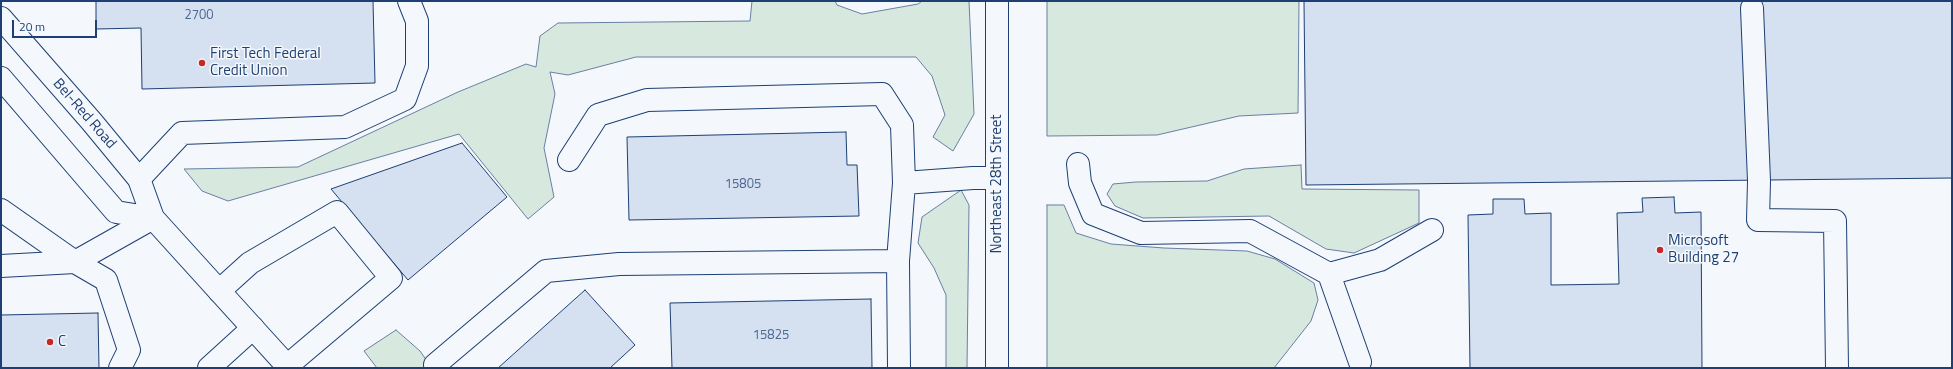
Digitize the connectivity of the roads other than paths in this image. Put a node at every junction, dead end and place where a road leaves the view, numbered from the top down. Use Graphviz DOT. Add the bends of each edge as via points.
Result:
graph roads {
  1 [pos="409,1"];
  2 [pos="997,1"];
  3 [pos="1752,8"];
  4 [pos="1,18"];
  5 [pos="1,78"];
  6 [pos="568,160"];
  7 [pos="1078,164"];
  8 [pos="997,178"];
  9 [pos="140,179"];
  10 [pos="904,183"];
  11 [pos="1,210"];
  12 [pos="153,218"];
  13 [pos="1432,230"];
  14 [pos="898,261"];
  15 [pos="75,262"];
  16 [pos="1,266"];
  17 [pos="1329,274"];
  18 [pos="219,291"];
  19 [pos="253,328"];
  20 [pos="1360,362"];
  21 [pos="435,365"];
  22 [pos="288,367"];
  23 [pos="120,368"];
  24 [pos="209,368"];
  25 [pos="898,368"];
  26 [pos="997,368"];
  27 [pos="1837,368"];
  1 -- 9 [label="main road" via="418,21 417,66 405,99 345,127 182,133"];
  2 -- 8 [label="main road, Northeast 28th Street"];
  3 -- 27 [label="main road" via="1759,180 1758,220 1835,221"];
  4 -- 9 [label="main road, Bel-Red Road"];
  5 -- 12 [label="main road" via="116,212"];
  6 -- 10 [label="main road" via="598,115 646,100 882,94 902,125"];
  7 -- 17 [label="main road" via="1080,183 1094,214 1141,233 1250,231"];
  8 -- 10 [label="main road"];
  8 -- 26 [label="main road, Northeast 28th Street"];
  9 -- 12 [label="main road, Bel-Red Road"];
  10 -- 14 [label="main road"];
  11 -- 15 [label="main road"];
  12 -- 15 [label="main road"];
  12 -- 18 [label="main road, Bel-Red Road"];
  13 -- 17 [label="main road" via="1380,260"];
  14 -- 21 [label="main road" via="619,264 546,271"];
  14 -- 25 [label="main road"];
  15 -- 16 [label="main road"];
  15 -- 23 [label="main road" via="106,280 129,350"];
  17 -- 20 [label="main road"];
  18 -- 19 [label="main road, Bel-Red Road"];
  18 -- 22 [label="main road" via="250,263 336,212 391,278"];
  19 -- 22 [label="main road, Bel-Red Road"];
  19 -- 24 [label="main road"];
}
